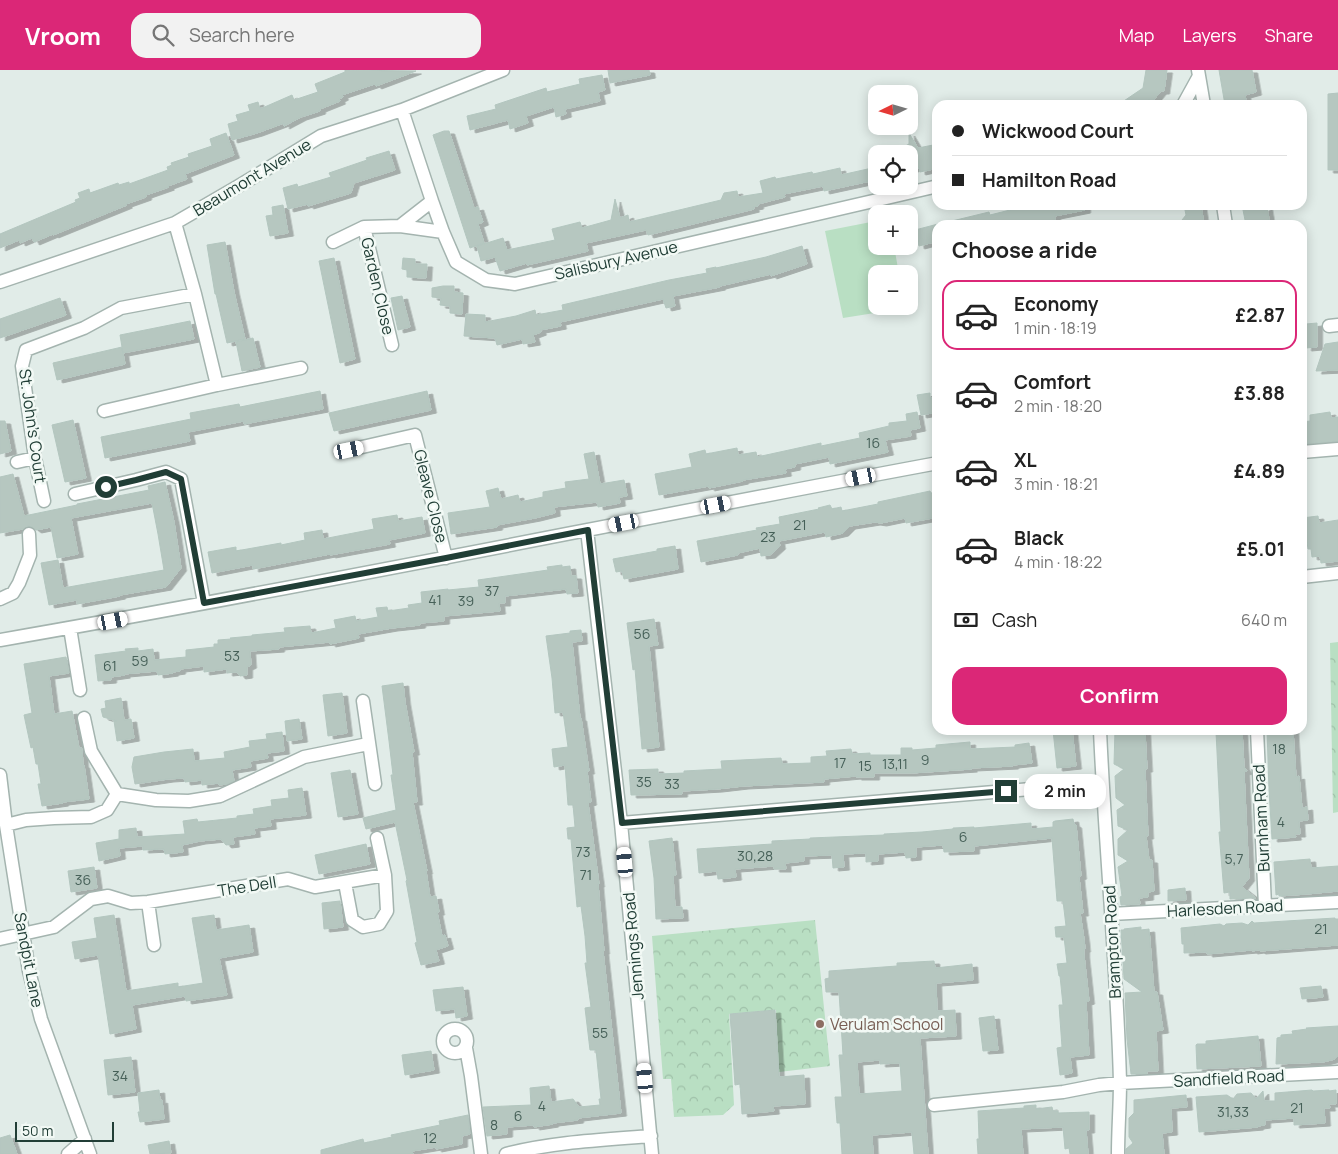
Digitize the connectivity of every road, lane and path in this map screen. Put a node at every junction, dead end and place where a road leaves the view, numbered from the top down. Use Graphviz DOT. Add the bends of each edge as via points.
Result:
graph roads {
  1 [pos="504,70"];
  2 [pos="1198,73"];
  3 [pos="1185,100"];
  4 [pos="1203,100"];
  5 [pos="402,110"];
  6 [pos="932,187"];
  7 [pos="432,201"];
  8 [pos="175,222"];
  9 [pos="400,226"];
  10 [pos="364,227"];
  11 [pos="443,232"];
  12 [pos="333,242"];
  13 [pos="0,282"];
  14 [pos="195,294"];
  15 [pos="392,345"];
  16 [pos="301,368"];
  17 [pos="217,384"];
  18 [pos="104,411"];
  19 [pos="1338,449"];
  20 [pos="349,450"];
  21 [pos="1307,452"];
  22 [pos="35,458"];
  23 [pos="18,462"];
  24 [pos="932,464"];
  25 [pos="75,494"];
  26 [pos="44,500"];
  27 [pos="588,530"];
  28 [pos="29,534"];
  29 [pos="446,558"];
  30 [pos="1338,573"];
  31 [pos="1307,576"];
  32 [pos="0,600"];
  33 [pos="204,603"];
  34 [pos="70,628"];
  35 [pos="0,640"];
  36 [pos="80,690"];
  37 [pos="363,701"];
  38 [pos="84,718"];
  39 [pos="1100,735"];
  40 [pos="1257,735"];
  41 [pos="368,744"];
  42 [pos="0,775"];
  43 [pos="1102,783"];
  44 [pos="374,784"];
  45 [pos="117,794"];
  46 [pos="622,823"];
  47 [pos="6,825"];
  48 [pos="377,838"];
  49 [pos="385,875"];
  50 [pos="345,883"];
  51 [pos="148,902"];
  52 [pos="1338,902"];
  53 [pos="1265,906"];
  54 [pos="1111,914"];
  55 [pos="23,934"];
  56 [pos="0,939"];
  57 [pos="154,945"];
  58 [pos="466,1048"];
  59 [pos="1338,1072"];
  60 [pos="1120,1083"];
  61 [pos="934,1105"];
  62 [pos="651,1136"];
  63 [pos="85,1139"];
  64 [pos="68,1154"];
  65 [pos="90,1154"];
  66 [pos="481,1154"];
  67 [pos="506,1154"];
  68 [pos="652,1154"];
  69 [pos="1118,1154"];
  1 -- 5 [label="street, Beaumont Avenue"];
  2 -- 3 [label="street"];
  2 -- 4 [label="street"];
  5 -- 7 [label="street, Salisbury Avenue"];
  5 -- 8 [label="street, Beaumont Avenue" via="321,136"];
  6 -- 11 [label="street, Salisbury Avenue" via="515,284 486,280 456,262"];
  7 -- 9 [label="street"];
  7 -- 11 [label="street, Salisbury Avenue"];
  8 -- 13 [label="street, Beaumont Avenue"];
  8 -- 14 [label="street"];
  9 -- 10 [label="street, Garden Close"];
  9 -- 11 [label="street, Garden Close"];
  10 -- 12 [label="street, Garden Close"];
  10 -- 15 [label="street, Garden Close"];
  14 -- 17 [label="street"];
  14 -- 22 [label="street, St. John's Court" via="121,308 84,328 26,350 22,366"];
  16 -- 17 [label="street"];
  17 -- 18 [label="street"];
  19 -- 21 [label="street"];
  20 -- 29 [label="street, Gleave Close" via="421,432"];
  22 -- 23 [label="street"];
  22 -- 26 [label="street, St. John's Court"];
  24 -- 27 [label="street"];
  25 -- 33 [label="street" via="166,472 181,479"];
  27 -- 29 [label="street"];
  27 -- 46 [label="street, Jennings Road"];
  28 -- 32 [label="street" via="30,555 19,583 12,593"];
  29 -- 33 [label="street"];
  30 -- 31 [label="street"];
  33 -- 34 [label="street"];
  34 -- 35 [label="street"];
  34 -- 36 [label="street"];
  37 -- 41 [label="street"];
  38 -- 45 [label="street" via="91,751"];
  39 -- 43 [label="street, Brampton Road"];
  40 -- 53 [label="street, Burnham Road"];
  41 -- 44 [label="street"];
  41 -- 45 [label="street" via="304,757 220,796 189,801"];
  42 -- 47 [label="street, Sandpit Lane"];
  43 -- 46 [label="street"];
  43 -- 54 [label="street, Brampton Road"];
  45 -- 47 [label="street" via="107,810 91,818 26,820"];
  46 -- 62 [label="street, Jennings Road"];
  47 -- 55 [label="street, Sandpit Lane"];
  48 -- 49 [label="street"];
  49 -- 50 [label="street, The Dell"];
  49 -- 50 [label="street" via="387,911 379,924 363,927 352,920"];
  50 -- 51 [label="street, The Dell" via="316,888 288,879"];
  51 -- 55 [label="street, The Dell" via="130,903 108,896 91,899 54,927"];
  51 -- 57 [label="street"];
  52 -- 53 [label="street, Harlesden Road"];
  53 -- 54 [label="street, Harlesden Road"];
  54 -- 60 [label="street, Brampton Road"];
  55 -- 56 [label="street, The Dell"];
  55 -- 63 [label="street, Sandpit Lane" via="42,1019"];
  58 -- 66 [label="street"];
  59 -- 60 [label="street, Sandfield Road"];
  60 -- 61 [label="street, Sandfield Road"];
  60 -- 69 [label="street, Brampton Road"];
  62 -- 67 [label="street" via="574,1142"];
  62 -- 68 [label="street, Jennings Road"];
  63 -- 64 [label="street"];
  63 -- 65 [label="street, Sandpit Lane"];
}
